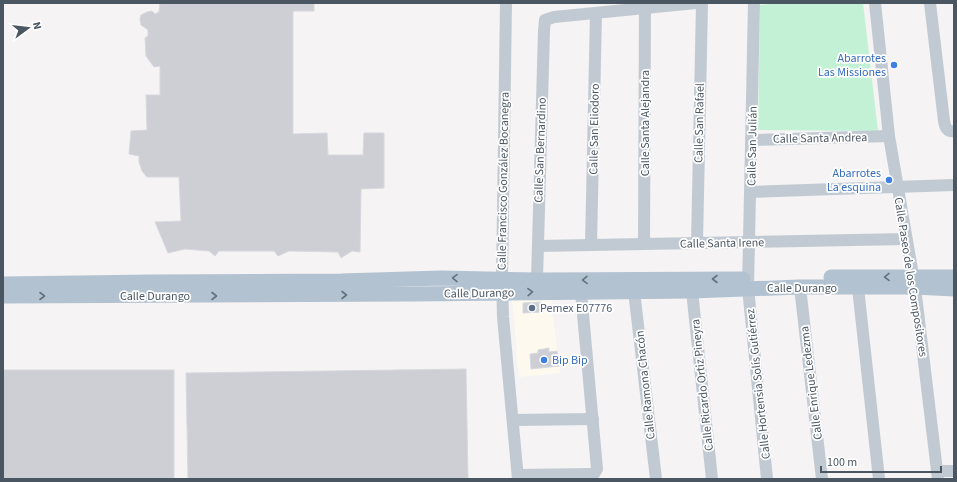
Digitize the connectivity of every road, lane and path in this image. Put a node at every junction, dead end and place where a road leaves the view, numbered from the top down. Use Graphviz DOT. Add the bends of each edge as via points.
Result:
graph roads {
  1 [pos="506,3"];
  2 [pos="696,3"];
  3 [pos="702,3"];
  4 [pos="754,3"];
  5 [pos="875,3"];
  6 [pos="930,3"];
  7 [pos="645,5"];
  8 [pos="596,13"];
  9 [pos="950,130"];
  10 [pos="889,136"];
  11 [pos="752,140"];
  12 [pos="954,185"];
  13 [pos="898,188"];
  14 [pos="750,192"];
  15 [pos="906,239"];
  16 [pos="749,242"];
  17 [pos="644,244"];
  18 [pos="697,244"];
  19 [pos="591,245"];
  20 [pos="538,246"];
  21 [pos="954,277"];
  22 [pos="537,280"];
  23 [pos="914,282"];
  24 [pos="3,284"];
  25 [pos="748,284"];
  26 [pos="502,286"];
  27 [pos="800,287"];
  28 [pos="858,288"];
  29 [pos="954,289"];
  30 [pos="634,291"];
  31 [pos="692,291"];
  32 [pos="581,292"];
  33 [pos="3,296"];
  34 [pos="593,419"];
  35 [pos="513,420"];
  36 [pos="954,471"];
  37 [pos="937,475"];
  38 [pos="518,477"];
  39 [pos="656,479"];
  40 [pos="712,479"];
  41 [pos="767,479"];
  42 [pos="822,479"];
  43 [pos="879,479"];
  1 -- 26 [label="street, Calle Francisco González Bocanegra"];
  2 -- 7 [label="street"];
  3 -- 18 [label="street, Calle San Rafael"];
  4 -- 11 [label="street, Calle San Julián"];
  5 -- 10 [label="street, Calle Paseo de los Compositores"];
  6 -- 9 [label="street" via="944,121"];
  7 -- 8 [label="street"];
  7 -- 17 [label="street, Calle Santa Alejandra"];
  8 -- 19 [label="street, Calle San Eliodoro"];
  8 -- 20 [label="street, Calle San Bernardino" via="545,20"];
  10 -- 11 [label="street, Calle Santa Andrea"];
  10 -- 13 [label="street, Calle Paseo de los Compositores"];
  11 -- 14 [label="street, Calle San Julián"];
  12 -- 13 [label="street"];
  13 -- 14 [label="street"];
  13 -- 15 [label="street, Calle Paseo de los Compositores"];
  14 -- 16 [label="street, Calle San Julián"];
  15 -- 16 [label="street, Calle Santa Irene"];
  15 -- 23 [label="street, Calle Paseo de los Compositores"];
  16 -- 18 [label="street, Calle Santa Irene"];
  16 -- 25 [label="street, Calle San Julián"];
  17 -- 18 [label="street, Calle Santa Irene"];
  17 -- 19 [label="street, Calle Santa Irene"];
  19 -- 20 [label="street, Calle Santa Irene"];
  20 -- 22 [label="street, Calle San Bernardino"];
  21 -- 23 [label="main road, Calle Durango"];
  25 -- 22 [label="main road, Calle Durango, one-way"];
  22 -- 26 [label="main road, Calle Durango"];
  23 -- 25 [label="main road, Calle Durango, one-way"];
  23 -- 28 [label="main road, Calle Durango"];
  23 -- 29 [label="main road, Calle Durango"];
  23 -- 37 [label="street, Calle Paseo de los Compositores"];
  26 -- 24 [label="main road, Calle Durango, one-way" via="440,278"];
  25 -- 27 [label="main road, Calle Durango"];
  25 -- 31 [label="main road, Calle Durango"];
  25 -- 41 [label="street, Calle Hortensia Solís Gutiérrez"];
  26 -- 32 [label="main road, Calle Durango, one-way"];
  33 -- 26 [label="main road, Calle Durango, one-way" via="245,296"];
  26 -- 35 [label="street, Calle Francisco González Bocanegra"];
  27 -- 28 [label="main road, Calle Durango"];
  27 -- 42 [label="street, Calle Enrique Ledezma"];
  28 -- 43 [label="street"];
  30 -- 31 [label="main road, Calle Durango"];
  30 -- 32 [label="main road, Calle Durango"];
  30 -- 39 [label="street, Calle Ramona Chacón"];
  31 -- 40 [label="street, Calle Ricardo Ortiz Pineyra"];
  32 -- 34 [label="street"];
  34 -- 35 [label="street"];
  34 -- 38 [label="street" via="596,472"];
  35 -- 38 [label="street, Calle Francisco González Bocanegra"];
  36 -- 37 [label="street"];
}
